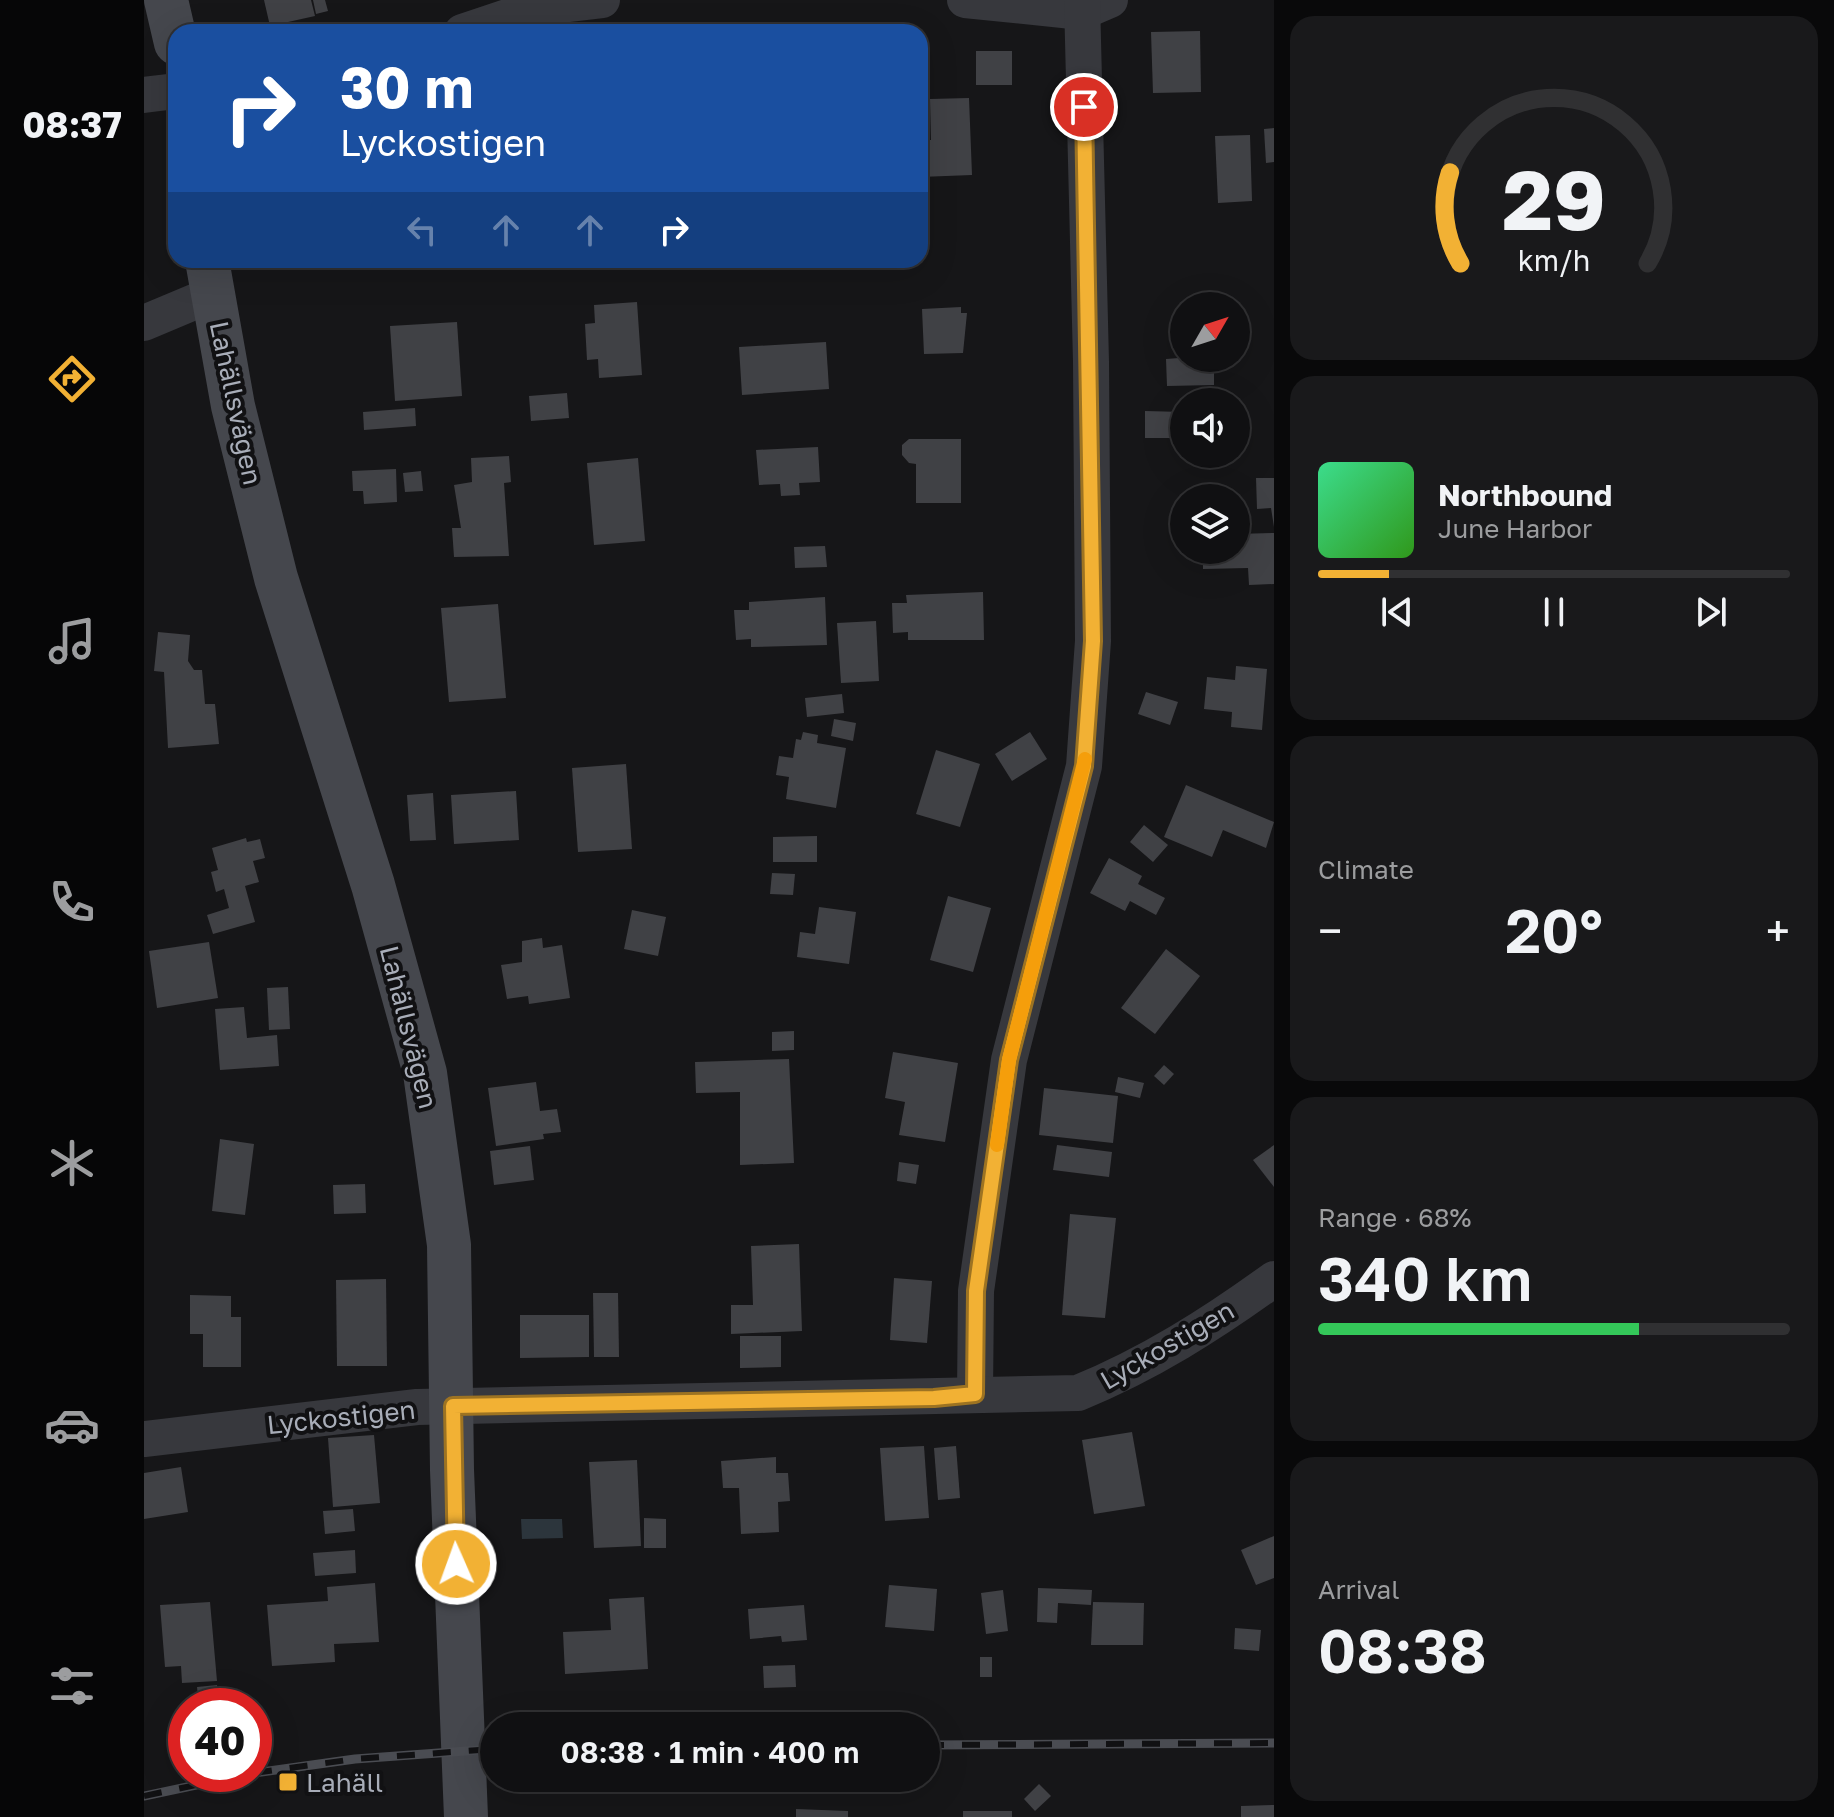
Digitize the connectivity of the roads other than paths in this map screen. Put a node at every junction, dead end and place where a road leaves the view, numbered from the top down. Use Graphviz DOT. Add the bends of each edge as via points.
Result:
graph roads {
  1 [pos="166,0"];
  2 [pos="602,0"];
  3 [pos="965,0"];
  4 [pos="1091,4"];
  5 [pos="172,24"];
  6 [pos="486,24"];
  7 [pos="168,92"];
  8 [pos="144,95"];
  9 [pos="210,277"];
  10 [pos="144,323"];
  11 [pos="1274,1279"];
  12 [pos="975,1394"];
  13 [pos="453,1406"];
  14 [pos="144,1439"];
  15 [pos="466,1817"];
  1 -- 5 [label="street"];
  2 -- 6 [label="street" via="534,8"];
  3 -- 4 [label="street"];
  4 -- 12 [label="street" via="1093,617 1084,766 1009,1060 976,1291"];
  7 -- 8 [label="street"];
  9 -- 10 [label="street"];
  9 -- 13 [label="street, Lahällsvägen" via="233,406 276,578 373,885 425,1073 449,1245"];
  11 -- 12 [label="street, Lyckostigen" via="1174,1345 1078,1393"];
  12 -- 13 [label="street, Lyckostigen"];
  13 -- 14 [label="street, Lyckostigen"];
  13 -- 15 [label="street, Lahällsvägen"];
}
